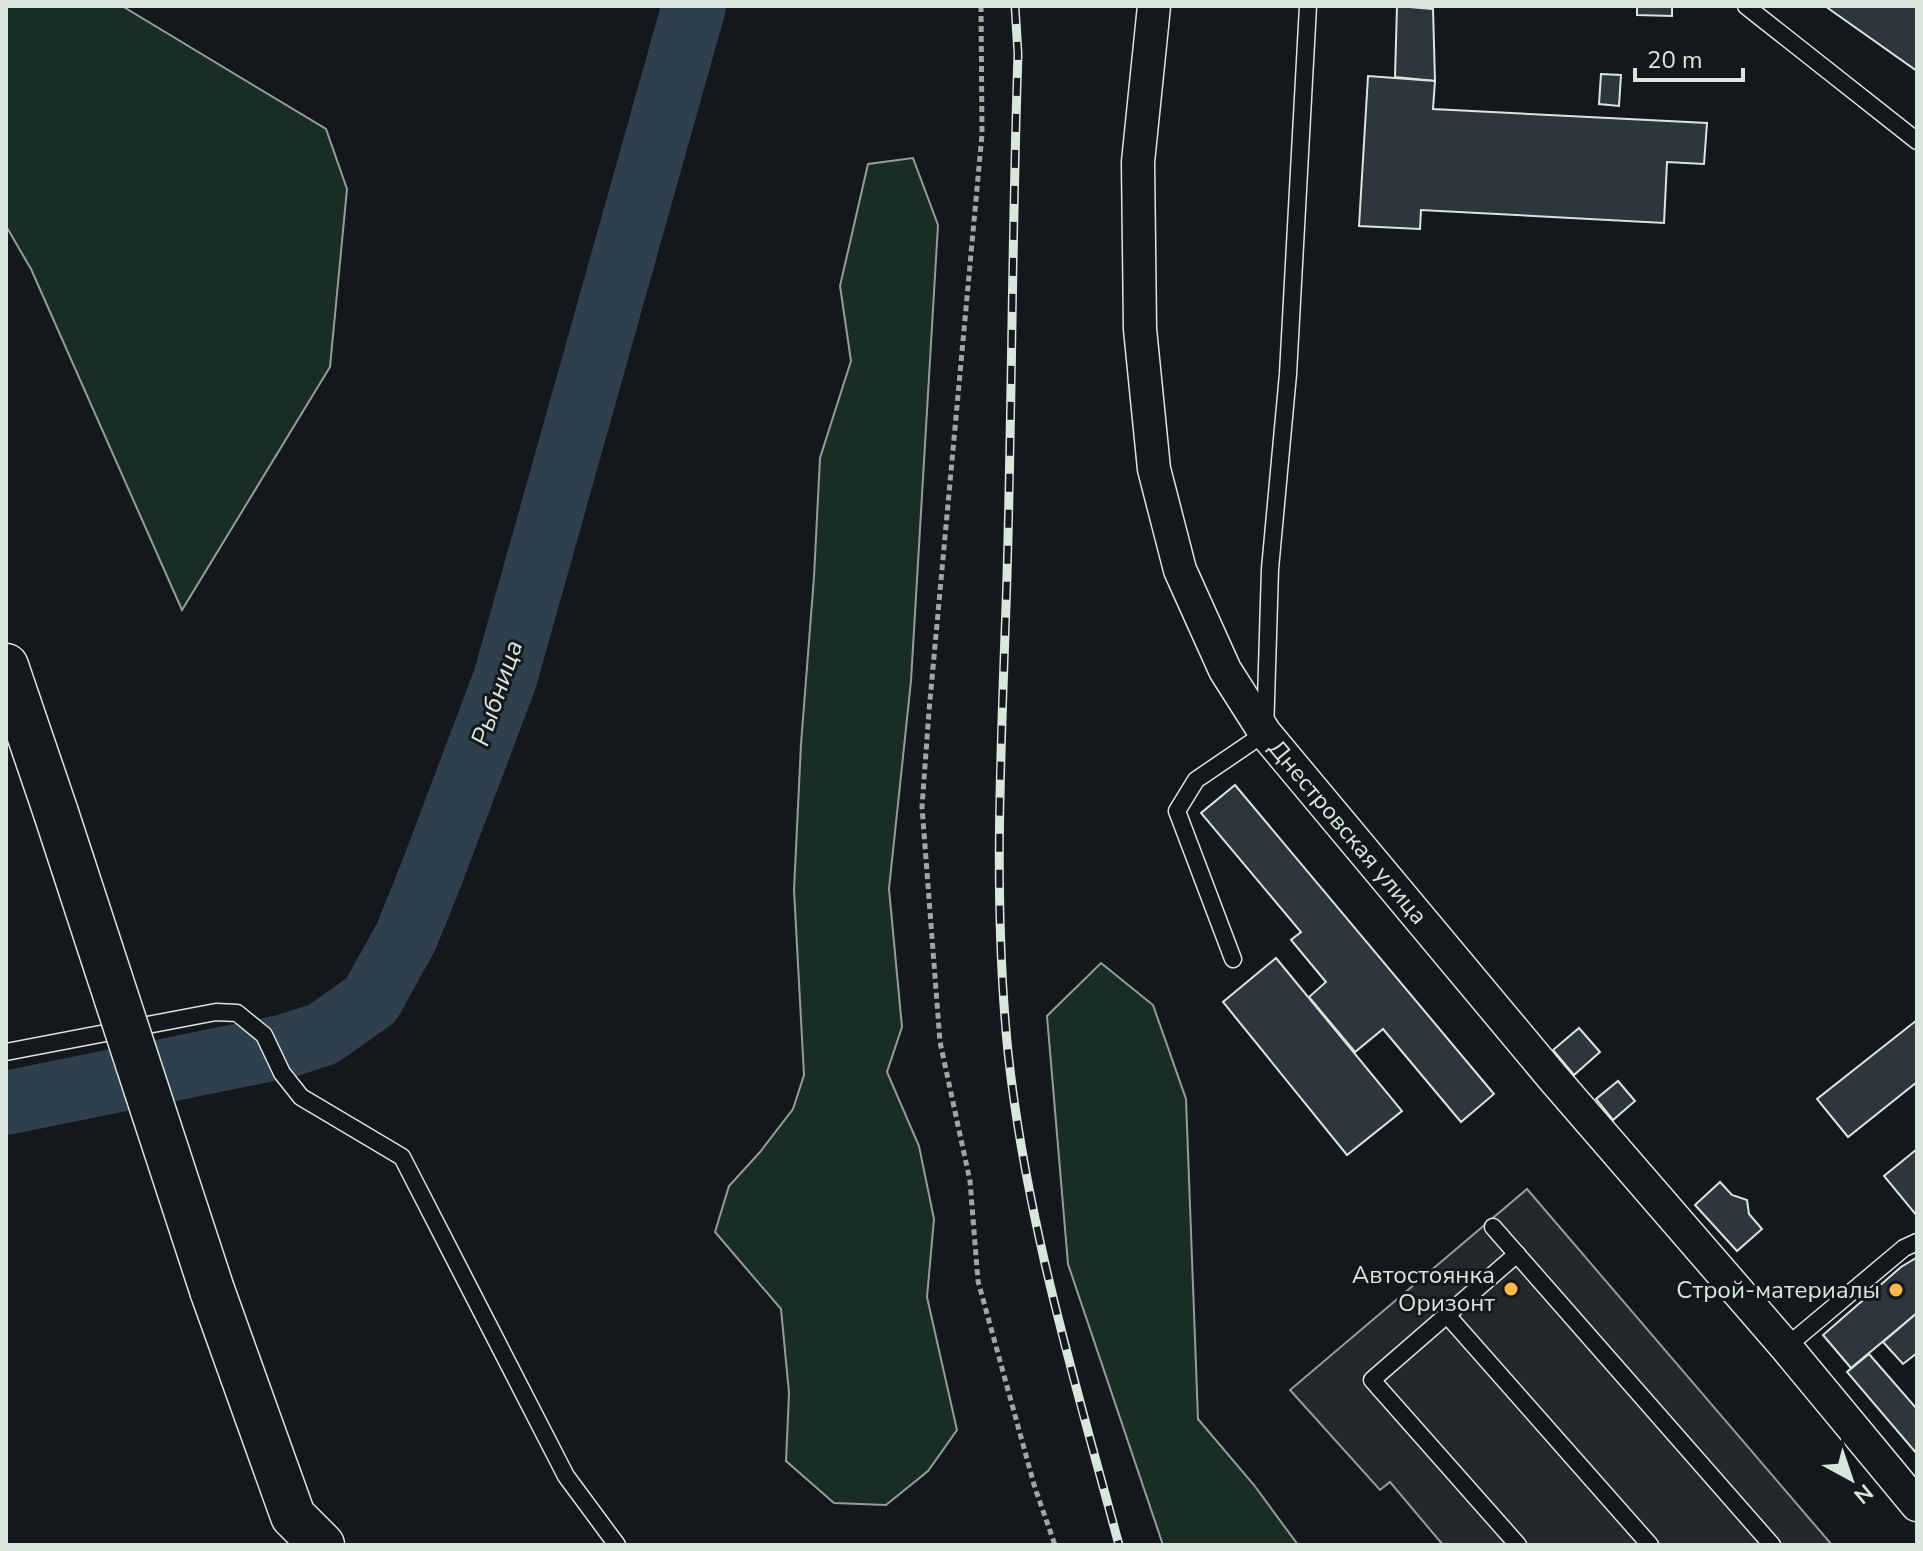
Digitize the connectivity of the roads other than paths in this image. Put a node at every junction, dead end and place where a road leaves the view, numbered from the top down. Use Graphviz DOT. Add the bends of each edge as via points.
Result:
graph roads {
  1 [pos="1154,6"];
  2 [pos="1308,6"];
  3 [pos="1746,6"];
  4 [pos="1917,141"];
  5 [pos="6,666"];
  6 [pos="1265,733"];
  7 [pos="1233,959"];
  8 [pos="6,1052"];
  9 [pos="1493,1227"];
  10 [pos="1917,1242"];
  11 [pos="1517,1254"];
  12 [pos="1447,1315"];
  13 [pos="1786,1347"];
  14 [pos="1917,1505"];
  15 [pos="301,1535"];
  16 [pos="617,1545"];
  17 [pos="1518,1545"];
  18 [pos="1650,1545"];
  19 [pos="1772,1545"];
  1 -- 6 [label="street, Днестровская улица" via="1138,162 1140,329 1154,469 1180,570 1225,670"];
  2 -- 6 [label="lane" via="1288,374 1270,569"];
  3 -- 4 [label="lane"];
  5 -- 15 [label="highway, bridge" via="212,1290"];
  6 -- 7 [label="lane" via="1196,780 1177,811"];
  6 -- 13 [label="street, Днестровская улица" via="1568,1081"];
  8 -- 16 [label="lane" via="216,1012 237,1013 264,1035 282,1073 301,1097 402,1157 566,1476"];
  9 -- 11 [label="lane"];
  10 -- 13 [label="lane"];
  11 -- 12 [label="lane"];
  11 -- 19 [label="lane"];
  12 -- 17 [label="lane" via="1372,1380"];
  12 -- 18 [label="lane"];
  13 -- 14 [label="street, Днестровская улица"];
}
